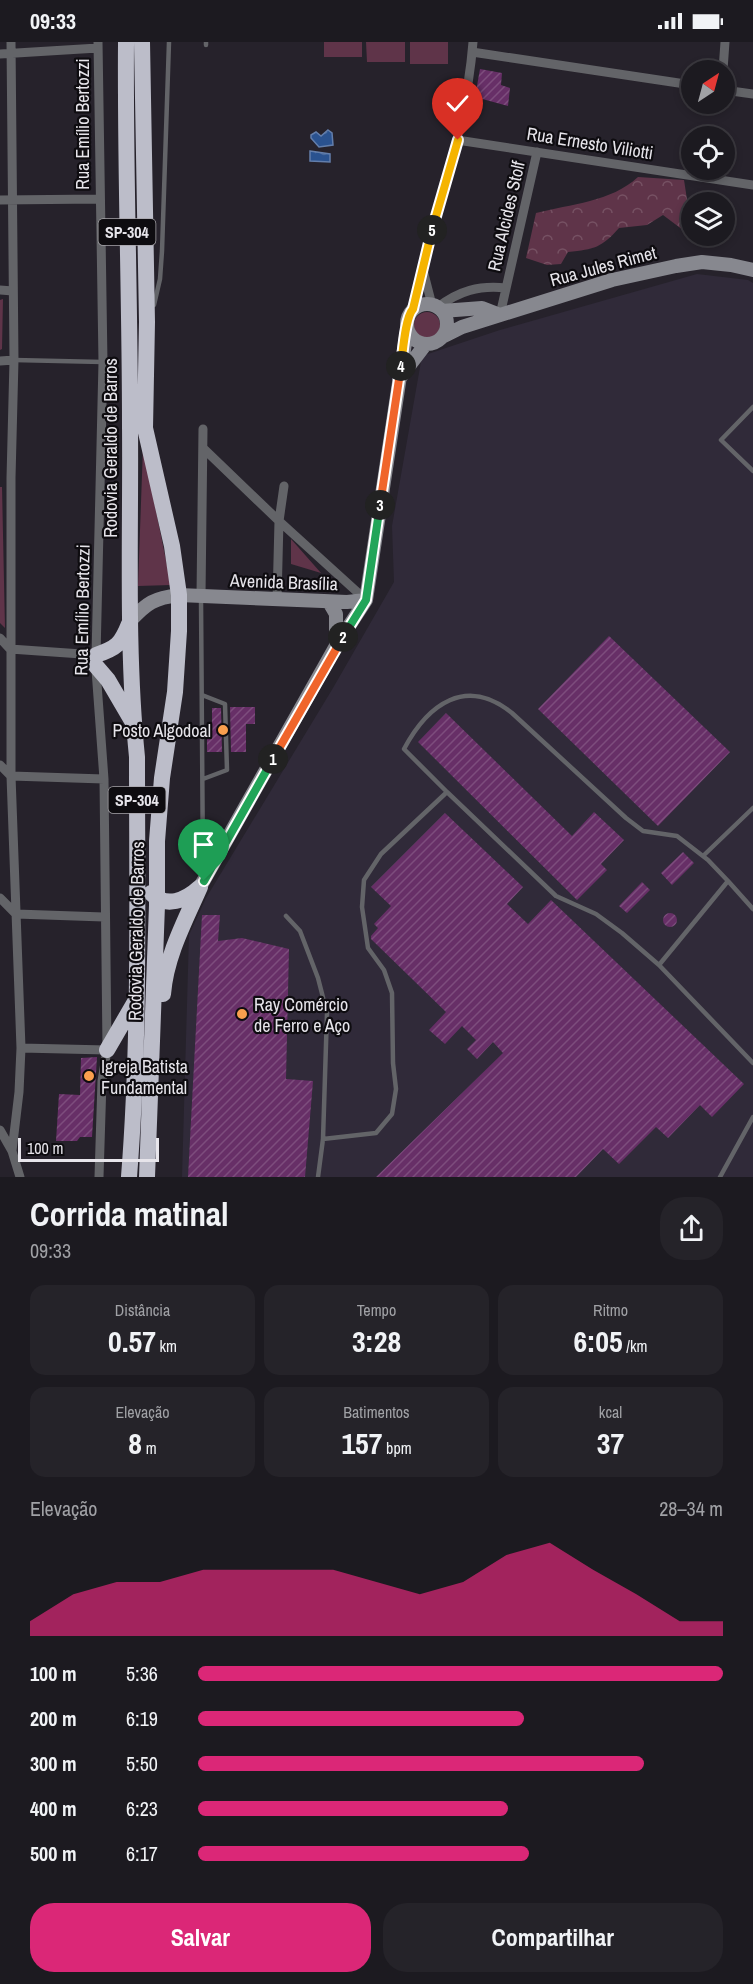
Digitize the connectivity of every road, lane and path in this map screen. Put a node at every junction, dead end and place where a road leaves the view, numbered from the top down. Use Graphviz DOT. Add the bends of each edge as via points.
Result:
graph roads {
  1 [pos="11,42"];
  2 [pos="126,42"];
  3 [pos="142,42"];
  4 [pos="170,42"];
  5 [pos="725,42"];
  6 [pos="98,45"];
  7 [pos="473,47"];
  8 [pos="0,54"];
  9 [pos="11,54"];
  10 [pos="724,60"];
  11 [pos="681,83"];
  12 [pos="735,92"];
  13 [pos="753,94"];
  14 [pos="458,140"];
  15 [pos="537,152"];
  16 [pos="753,185"];
  17 [pos="99,199"];
  18 [pos="0,200"];
  19 [pos="12,200"];
  20 [pos="422,268"];
  21 [pos="753,270"];
  22 [pos="506,288"];
  23 [pos="0,290"];
  24 [pos="13,291"];
  25 [pos="438,308"];
  26 [pos="413,309"];
  27 [pos="500,315"];
  28 [pos="147,322"];
  29 [pos="407,330"];
  30 [pos="444,336"];
  31 [pos="425,345"];
  32 [pos="14,360"];
  33 [pos="0,361"];
  34 [pos="103,362"];
  35 [pos="398,381"];
  36 [pos="753,407"];
  37 [pos="203,429"];
  38 [pos="203,448"];
  39 [pos="753,471"];
  40 [pos="0,477"];
  41 [pos="11,478"];
  42 [pos="284,486"];
  43 [pos="279,521"];
  44 [pos="179,595"];
  45 [pos="201,596"];
  46 [pos="277,600"];
  47 [pos="366,600"];
  48 [pos="329,602"];
  49 [pos="131,620"];
  50 [pos="0,638"];
  51 [pos="336,646"];
  52 [pos="10,649"];
  53 [pos="96,661"];
  54 [pos="202,695"];
  55 [pos="133,723"];
  56 [pos="137,757"];
  57 [pos="0,765"];
  58 [pos="11,777"];
  59 [pos="104,779"];
  60 [pos="203,779"];
  61 [pos="447,792"];
  62 [pos="753,808"];
  63 [pos="704,856"];
  64 [pos="728,881"];
  65 [pos="202,884"];
  66 [pos="0,898"];
  67 [pos="157,898"];
  68 [pos="753,909"];
  69 [pos="16,914"];
  70 [pos="286,916"];
  71 [pos="104,918"];
  72 [pos="659,965"];
  73 [pos="137,999"];
  74 [pos="21,1048"];
  75 [pos="106,1050"];
  76 [pos="753,1062"];
  77 [pos="150,1110"];
  78 [pos="16,1115"];
  79 [pos="753,1117"];
  80 [pos="748,1124"];
  81 [pos="753,1129"];
  82 [pos="0,1131"];
  83 [pos="323,1139"];
  84 [pos="12,1151"];
  85 [pos="20,1177"];
  86 [pos="99,1177"];
  87 [pos="129,1177"];
  88 [pos="147,1177"];
  89 [pos="318,1177"];
  90 [pos="720,1177"];
  1 -- 9 [label="street"];
  2 -- 49 [label="highway, Rodovia Geraldo de Barros / SP-304"];
  3 -- 28 [label="highway, Rodovia Geraldo de Barros / SP-304"];
  4 -- 28 [label="lane" via="160,279"];
  5 -- 10 [label="street"];
  6 -- 9 [label="street"];
  6 -- 17 [label="street, Rua Emílio Bertozzi"];
  7 -- 11 [label="street"];
  7 -- 14 [label="street"];
  8 -- 9 [label="street"];
  9 -- 19 [label="street"];
  12 -- 13 [label="street"];
  14 -- 15 [label="street, Rua Ernesto Viliotti"];
  14 -- 20 [label="street"];
  15 -- 16 [label="street, Rua Ernesto Viliotti"];
  15 -- 22 [label="street, Rua Alcides Stolf"];
  17 -- 19 [label="street"];
  17 -- 34 [label="street, Rua Emílio Bertozzi"];
  18 -- 19 [label="street"];
  19 -- 24 [label="street"];
  20 -- 25 [label="street"];
  20 -- 26 [label="street"];
  21 -- 27 [label="main road, Rua Jules Rimet" via="702,262 676,266 612,280"];
  22 -- 25 [label="street, Rua Alcides Stolf" via="470,290 453,296"];
  22 -- 27 [label="street, Rua Alcides Stolf"];
  23 -- 24 [label="street"];
  24 -- 32 [label="street"];
  25 -- 26 [label="main road" via="422,304"];
  25 -- 27 [label="main road, Rua Jules Rimet" via="482,308"];
  25 -- 30 [label="main road" via="447,322"];
  26 -- 29 [label="main road" via="407,319"];
  27 -- 30 [label="main road, Rua Jules Rimet"];
  28 -- 44 [label="highway, Rodovia Geraldo de Barros / SP-304" via="145,428"];
  29 -- 31 [label="main road" via="416,342"];
  29 -- 35 [label="main road"];
  30 -- 31 [label="main road"];
  31 -- 35 [label="main road"];
  32 -- 33 [label="street"];
  32 -- 34 [label="lane"];
  32 -- 41 [label="street"];
  34 -- 53 [label="street, Rua Emílio Bertozzi"];
  35 -- 47 [label="main road"];
  36 -- 39 [label="lane" via="721,440"];
  37 -- 38 [label="street"];
  38 -- 43 [label="street"];
  38 -- 45 [label="street"];
  40 -- 41 [label="street"];
  41 -- 52 [label="street"];
  42 -- 43 [label="street"];
  43 -- 46 [label="street"];
  43 -- 47 [label="street"];
  44 -- 45 [label="main road, Avenida Brasília"];
  44 -- 49 [label="main road, Avenida Brasília" via="146,604"];
  44 -- 67 [label="highway, Rodovia Geraldo de Barros / SP-304" via="175,692 157,841"];
  45 -- 46 [label="main road, Avenida Brasília"];
  45 -- 54 [label="lane"];
  46 -- 48 [label="main road, Avenida Brasília"];
  47 -- 48 [label="main road, Avenida Brasília"];
  47 -- 51 [label="main road"];
  48 -- 51 [label="main road" via="336,614"];
  49 -- 53 [label="highway" via="122,642"];
  49 -- 55 [label="highway, Rodovia Geraldo de Barros / SP-304"];
  50 -- 52 [label="street"];
  51 -- 65 [label="main road"];
  52 -- 53 [label="street"];
  52 -- 58 [label="street"];
  53 -- 55 [label="highway"];
  53 -- 59 [label="street, Rua Emílio Bertozzi"];
  54 -- 60 [label="lane"];
  54 -- 60 [label="lane" via="225,704 227,770"];
  55 -- 56 [label="highway, Rodovia Geraldo de Barros / SP-304"];
  56 -- 67 [label="highway" via="144,881"];
  56 -- 73 [label="highway, Rodovia Geraldo de Barros / SP-304"];
  57 -- 58 [label="street"];
  58 -- 59 [label="street"];
  58 -- 69 [label="street"];
  59 -- 71 [label="street, Rua Emílio Bertozzi"];
  60 -- 65 [label="lane"];
  61 -- 63 [label="lane" via="404,749 425,716 442,704 457,697 487,698 512,713 626,818 644,831 677,836"];
  61 -- 72 [label="lane" via="556,896 596,914"];
  61 -- 83 [label="lane" via="381,854 364,880 362,907 368,948 384,970 392,993 396,1089 392,1114 376,1133"];
  62 -- 63 [label="lane"];
  63 -- 64 [label="lane"];
  64 -- 68 [label="lane"];
  64 -- 72 [label="lane"];
  65 -- 67 [label="highway" via="185,899 174,902"];
  65 -- 77 [label="highway" via="180,931 164,981"];
  66 -- 69 [label="street"];
  67 -- 77 [label="highway, Rodovia Geraldo de Barros / SP-304"];
  69 -- 71 [label="street"];
  69 -- 74 [label="street"];
  70 -- 83 [label="lane" via="300,931 327,1013"];
  71 -- 75 [label="street, Rua Emílio Bertozzi"];
  72 -- 76 [label="lane"];
  73 -- 75 [label="highway"];
  73 -- 87 [label="highway, Rodovia Geraldo de Barros / SP-304"];
  74 -- 75 [label="street"];
  74 -- 78 [label="street"];
  75 -- 86 [label="street, Rua Emílio Bertozzi"];
  77 -- 88 [label="highway, Rodovia Geraldo de Barros / SP-304"];
  78 -- 82 [label="street"];
  78 -- 84 [label="street"];
  79 -- 80 [label="lane"];
  80 -- 81 [label="lane"];
  80 -- 90 [label="lane"];
  82 -- 84 [label="street"];
  83 -- 89 [label="lane"];
  84 -- 85 [label="street"];
}
